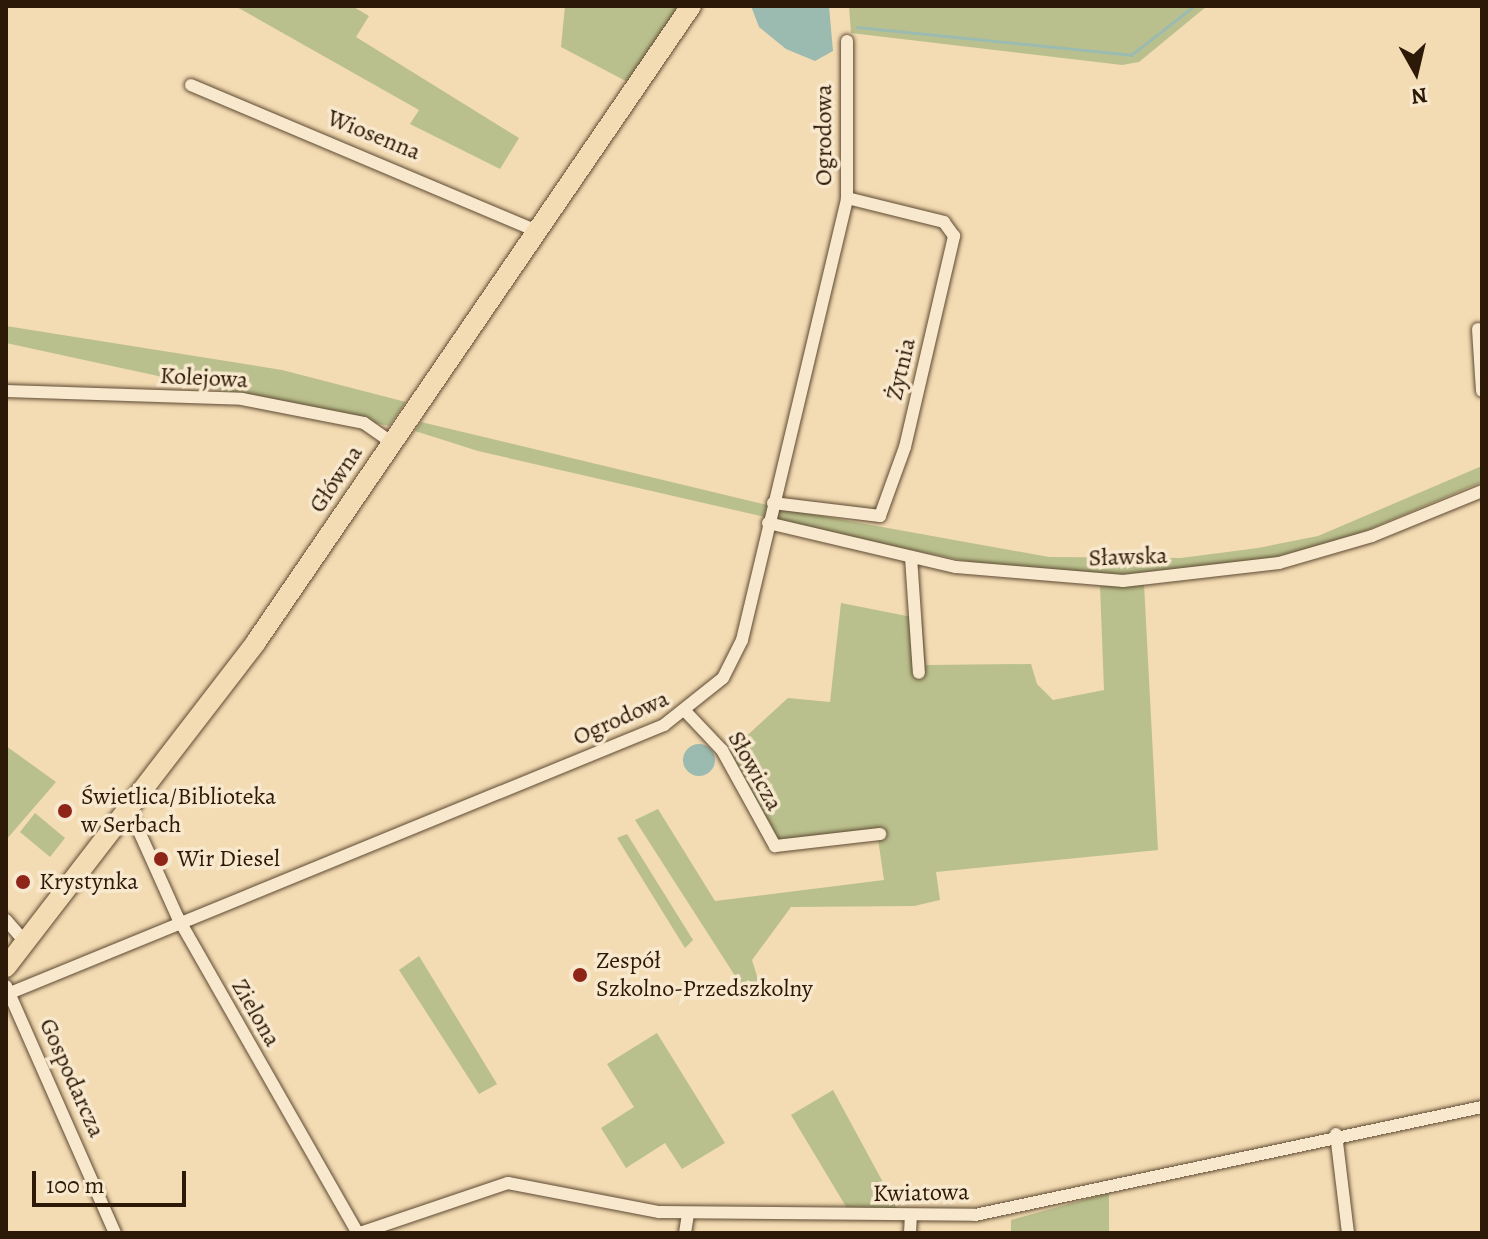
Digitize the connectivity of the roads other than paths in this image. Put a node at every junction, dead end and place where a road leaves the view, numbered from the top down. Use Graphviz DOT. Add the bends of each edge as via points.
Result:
graph roads {
  1 [pos="691,6"];
  2 [pos="847,41"];
  3 [pos="191,85"];
  4 [pos="847,198"];
  5 [pos="537,231"];
  6 [pos="1478,329"];
  7 [pos="6,391"];
  8 [pos="1482,391"];
  9 [pos="393,443"];
  10 [pos="1482,491"];
  11 [pos="773,503"];
  12 [pos="768,523"];
  13 [pos="911,557"];
  14 [pos="919,673"];
  15 [pos="687,713"];
  16 [pos="129,809"];
  17 [pos="880,834"];
  18 [pos="6,920"];
  19 [pos="182,923"];
  20 [pos="25,942"];
  21 [pos="6,967"];
  22 [pos="8,990"];
  23 [pos="1482,1107"];
  24 [pos="1336,1134"];
  25 [pos="688,1214"];
  26 [pos="911,1216"];
  27 [pos="399,1219"];
  28 [pos="115,1233"];
  29 [pos="359,1233"];
  30 [pos="403,1233"];
  31 [pos="685,1233"];
  32 [pos="910,1233"];
  33 [pos="1348,1233"];
  1 -- 5 [label="main road, Główna"];
  2 -- 4 [label="street, Ogrodowa"];
  3 -- 5 [label="street, Wiosenna"];
  4 -- 11 [label="street, Ogrodowa"];
  4 -- 11 [label="street, Żytnia" via="944,222 954,236 905,447 880,516"];
  5 -- 9 [label="main road, Główna"];
  6 -- 8 [label="street"];
  7 -- 9 [label="street, Kolejowa" via="242,399 364,423"];
  9 -- 16 [label="main road, Główna" via="219,695"];
  10 -- 13 [label="street, Sławska" via="1372,536 1249,570 1089,581"];
  11 -- 12 [label="street, Ogrodowa"];
  12 -- 13 [label="street, Sławska"];
  12 -- 15 [label="street, Ogrodowa" via="733,661"];
  13 -- 14 [label="street"];
  15 -- 17 [label="street, Słowicza" via="722,750 775,846"];
  15 -- 19 [label="street, Ogrodowa"];
  16 -- 19 [label="street, Zielona"];
  16 -- 20 [label="main road, Główna"];
  18 -- 20 [label="street"];
  19 -- 22 [label="street, Ogrodowa"];
  19 -- 29 [label="street, Zielona"];
  20 -- 21 [label="main road, Główna"];
  22 -- 28 [label="street, Gospodarcza"];
  23 -- 24 [label="street, Kwiatowa"];
  24 -- 26 [label="street, Kwiatowa" via="1027,1206"];
  24 -- 33 [label="street"];
  25 -- 26 [label="street, Kwiatowa"];
  25 -- 27 [label="street, Kwiatowa" via="508,1183"];
  25 -- 31 [label="street"];
  26 -- 32 [label="street"];
  27 -- 29 [label="street, Kwiatowa"];
  27 -- 30 [label="street"];
}
